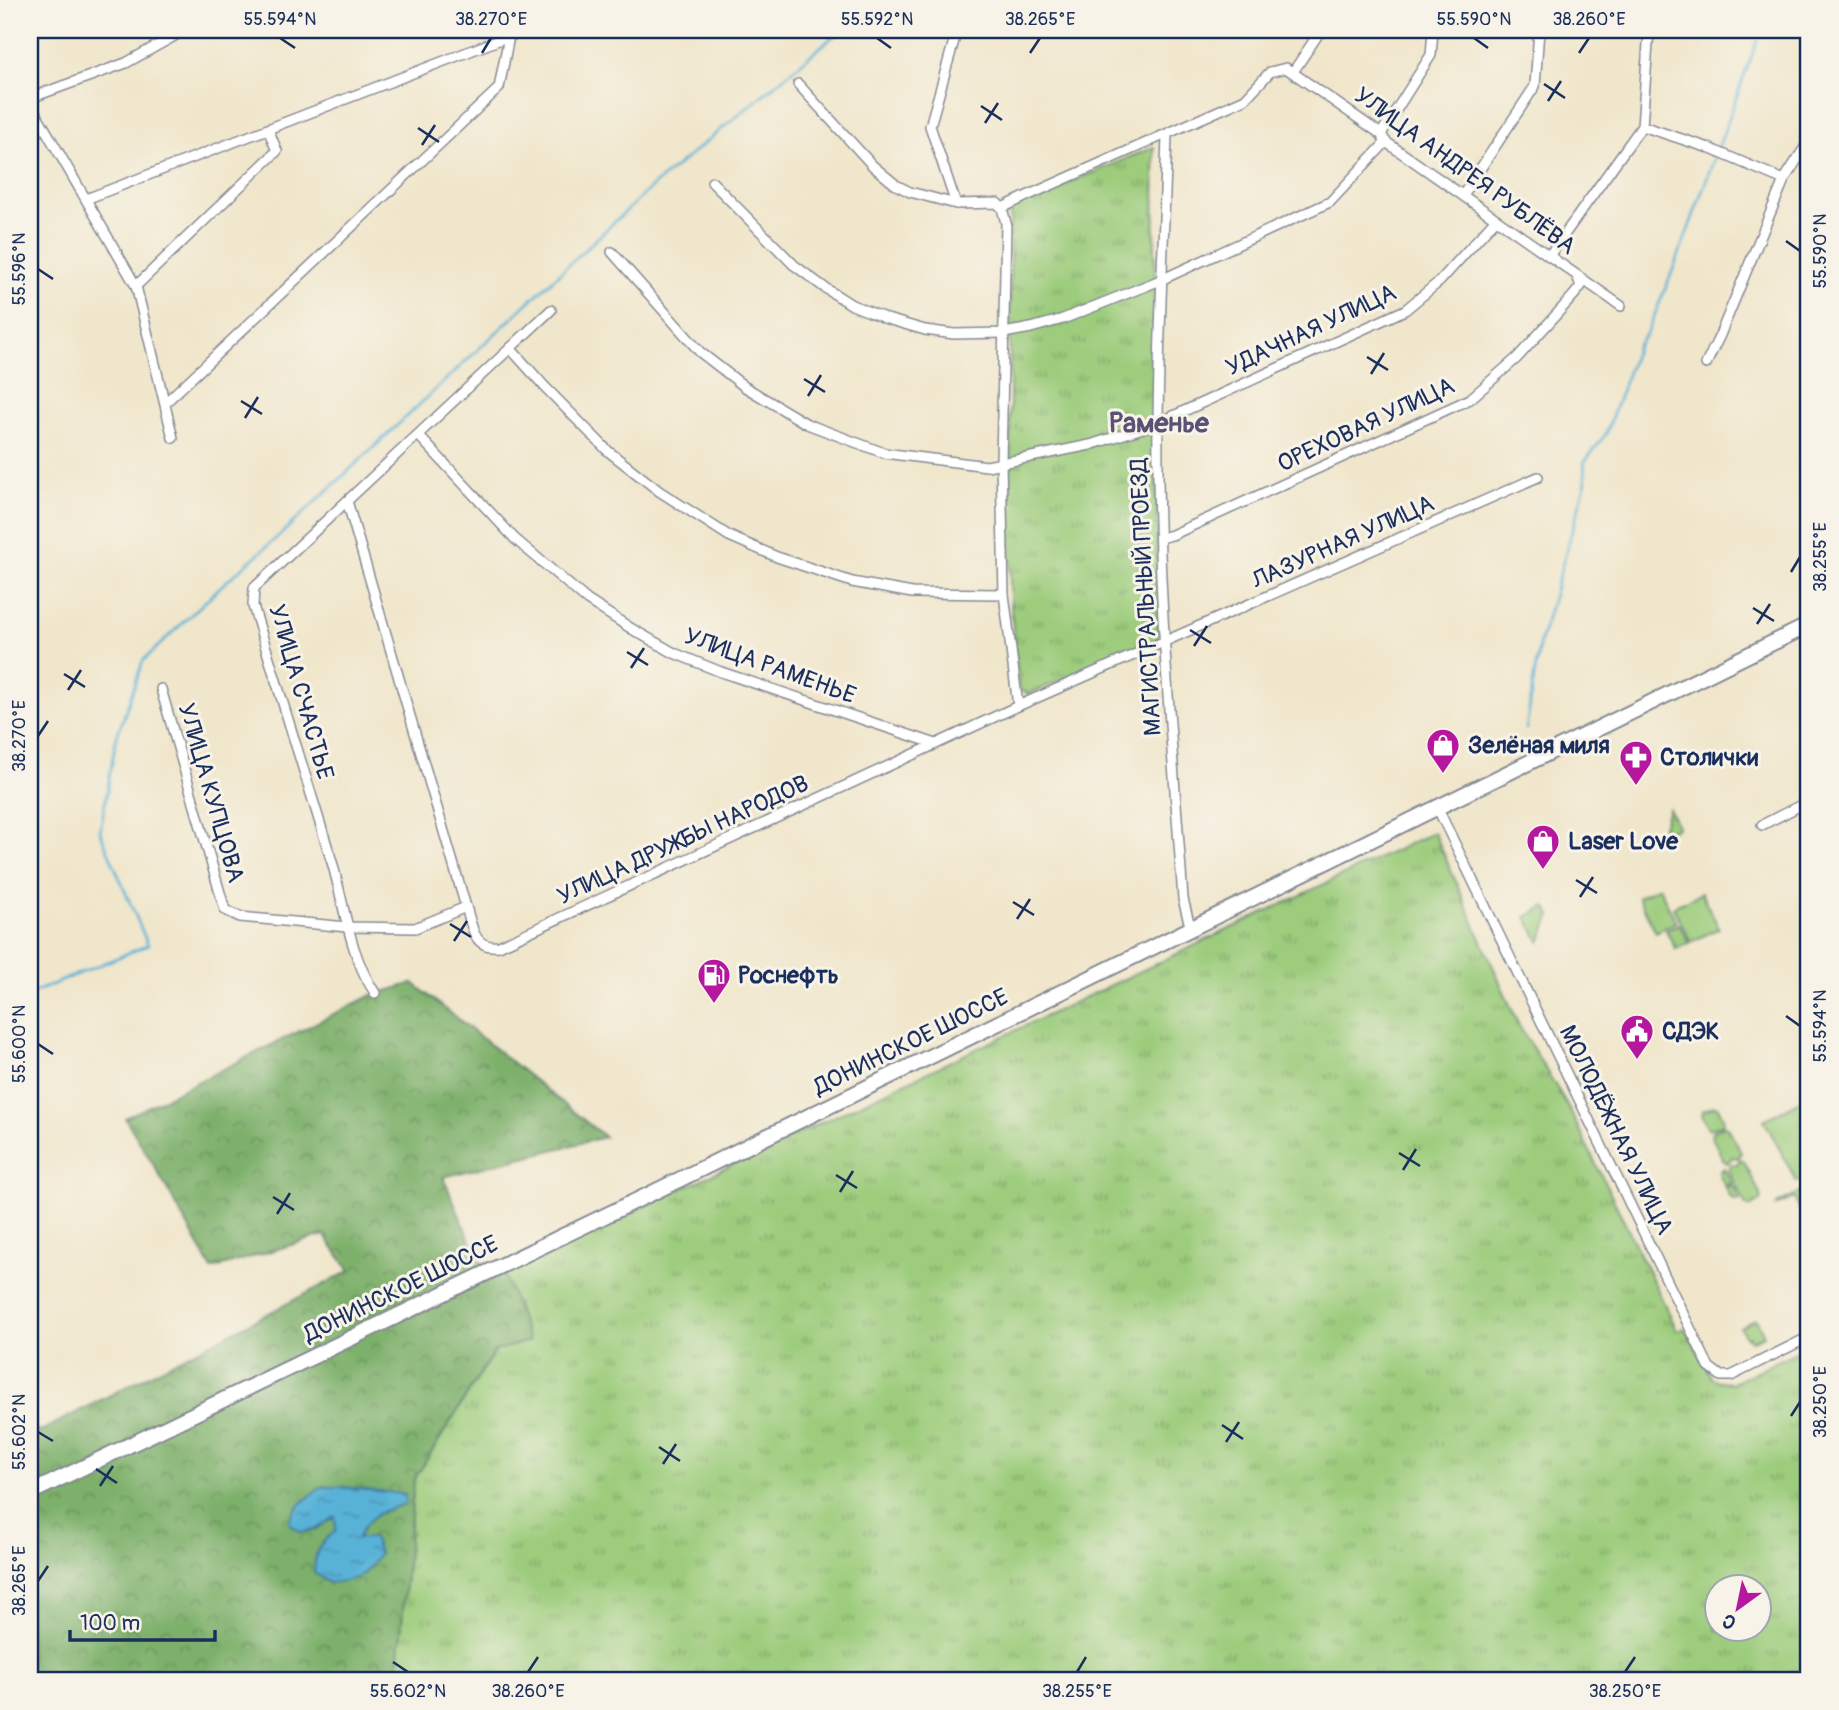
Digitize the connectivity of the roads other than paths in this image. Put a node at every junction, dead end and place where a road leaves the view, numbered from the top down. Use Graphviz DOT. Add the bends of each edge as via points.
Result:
graph roads {
  1 [pos="185,30"];
  2 [pos="530,30"];
  3 [pos="957,30"];
  4 [pos="1321,30"];
  5 [pos="1433,30"];
  6 [pos="1539,30"];
  7 [pos="1649,30"];
  8 [pos="507,33"];
  9 [pos="1289,70"];
  10 [pos="798,84"];
  11 [pos="30,100"];
  12 [pos="1642,126"];
  13 [pos="268,129"];
  14 [pos="1167,135"];
  15 [pos="1384,138"];
  16 [pos="1809,141"];
  17 [pos="1784,180"];
  18 [pos="712,182"];
  19 [pos="1463,195"];
  20 [pos="86,200"];
  21 [pos="956,204"];
  22 [pos="1002,208"];
  23 [pos="1495,220"];
  24 [pos="612,252"];
  25 [pos="1549,256"];
  26 [pos="1577,275"];
  27 [pos="1163,279"];
  28 [pos="136,286"];
  29 [pos="1621,306"];
  30 [pos="551,310"];
  31 [pos="1004,333"];
  32 [pos="510,348"];
  33 [pos="1706,364"];
  34 [pos="165,403"];
  35 [pos="1158,423"];
  36 [pos="418,435"];
  37 [pos="173,438"];
  38 [pos="1000,462"];
  39 [pos="1538,477"];
  40 [pos="347,501"];
  41 [pos="1160,538"];
  42 [pos="1004,594"];
  43 [pos="1809,625"];
  44 [pos="1165,642"];
  45 [pos="161,690"];
  46 [pos="1018,706"];
  47 [pos="936,744"];
  48 [pos="1809,801"];
  49 [pos="1438,809"];
  50 [pos="1762,825"];
  51 [pos="466,907"];
  52 [pos="347,927"];
  53 [pos="1191,930"];
  54 [pos="375,993"];
  55 [pos="1809,1336"];
  56 [pos="30,1493"];
  1 -- 11 [label="street" via="126,62"];
  2 -- 8 [label="street"];
  3 -- 21 [label="street" via="930,126"];
  4 -- 9 [label="street"];
  5 -- 15 [label="street" via="1431,55"];
  6 -- 19 [label="street" via="1535,86"];
  7 -- 12 [label="street"];
  8 -- 13 [label="street"];
  8 -- 34 [label="street" via="499,88"];
  9 -- 14 [label="street" via="1270,72 1245,99"];
  9 -- 15 [label="street, УЛИЦА АНДРЕЯ РУБЛЁВА"];
  10 -- 21 [label="street" via="887,179 910,192"];
  11 -- 20 [label="street"];
  12 -- 17 [label="street"];
  12 -- 25 [label="street"];
  13 -- 20 [label="street"];
  13 -- 28 [label="street" via="277,150"];
  14 -- 22 [label="street"];
  14 -- 27 [label="street, МАГИСТРАЛЬНЫЙ ПРОЕЗД"];
  15 -- 19 [label="street, УЛИЦА АНДРЕЯ РУБЛЁВА"];
  15 -- 27 [label="street" via="1330,202"];
  16 -- 17 [label="street"];
  17 -- 33 [label="street"];
  18 -- 31 [label="street" via="794,265 852,305 925,330"];
  19 -- 23 [label="street, УЛИЦА АНДРЕЯ РУБЛЁВА"];
  20 -- 28 [label="street"];
  21 -- 22 [label="street" via="997,203"];
  22 -- 31 [label="street" via="1006,223"];
  23 -- 25 [label="street, УЛИЦА АНДРЕЯ РУБЛЁВА"];
  23 -- 35 [label="street, УДАЧНАЯ УЛИЦА" via="1440,281 1405,310"];
  24 -- 38 [label="street, УДАЧНАЯ УЛИЦА" via="700,352 745,387 807,424 884,453 987,466"];
  25 -- 26 [label="street, УЛИЦА АНДРЕЯ РУБЛЁВА"];
  26 -- 29 [label="street, УЛИЦА АНДРЕЯ РУБЛЁВА"];
  26 -- 41 [label="street, ОРЕХОВАЯ УЛИЦА" via="1581,286 1574,295 1517,358 1470,399"];
  27 -- 31 [label="street" via="1063,318"];
  27 -- 35 [label="street, МАГИСТРАЛЬНЫЙ ПРОЕЗД"];
  28 -- 34 [label="street"];
  30 -- 32 [label="street, УЛИЦА СЧАСТЬЕ"];
  31 -- 38 [label="street"];
  32 -- 36 [label="street, УЛИЦА СЧАСТЬЕ"];
  32 -- 42 [label="street" via="608,451 729,536 852,582 912,593"];
  34 -- 37 [label="street"];
  35 -- 38 [label="street, УДАЧНАЯ УЛИЦА" via="1090,445"];
  35 -- 41 [label="street, МАГИСТРАЛЬНЫЙ ПРОЕЗД"];
  36 -- 40 [label="street, УЛИЦА СЧАСТЬЕ"];
  36 -- 47 [label="street, УЛИЦА РАМЕНЬЕ" via="515,539 587,600 632,629 721,672"];
  38 -- 42 [label="street"];
  39 -- 44 [label="street, ЛАЗУРНАЯ УЛИЦА"];
  40 -- 51 [label="street, УЛИЦА ДРУЖБЫ НАРОДОВ"];
  40 -- 52 [label="street, УЛИЦА СЧАСТЬЕ" via="254,588 253,606 333,866"];
  41 -- 44 [label="street, МАГИСТРАЛЬНЫЙ ПРОЕЗД"];
  42 -- 46 [label="street"];
  43 -- 49 [label="main road, ДОНИНСКОЕ ШОССЕ"];
  44 -- 46 [label="street"];
  44 -- 53 [label="street, МАГИСТРАЛЬНЫЙ ПРОЕЗД" via="1183,899"];
  45 -- 52 [label="street, УЛИЦА КУПЦОВА" via="225,910 240,917"];
  46 -- 47 [label="street"];
  47 -- 51 [label="street, УЛИЦА ДРУЖБЫ НАРОДОВ" via="499,946 481,944"];
  48 -- 50 [label="street"];
  49 -- 53 [label="main road, ДОНИНСКОЕ ШОССЕ"];
  49 -- 55 [label="street, МОЛОДЁЖНАЯ УЛИЦА" via="1710,1367 1721,1376 1731,1376"];
  51 -- 52 [label="street" via="415,928"];
  52 -- 54 [label="street, УЛИЦА СЧАСТЬЕ" via="364,977"];
  53 -- 56 [label="main road, ДОНИНСКОЕ ШОССЕ"];
}
